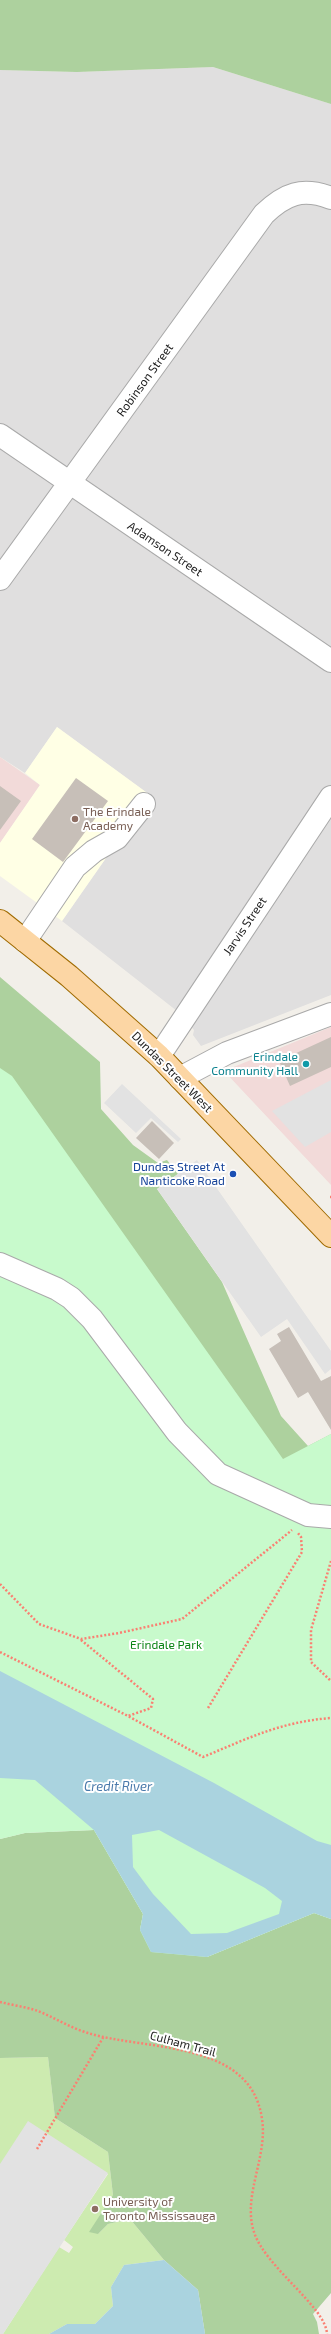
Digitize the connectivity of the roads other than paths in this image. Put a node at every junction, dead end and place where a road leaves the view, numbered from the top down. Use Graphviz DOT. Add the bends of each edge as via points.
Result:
graph roads {
  1 [pos="331,198"];
  2 [pos="0,435"];
  3 [pos="70,484"];
  4 [pos="0,579"];
  5 [pos="331,661"];
  6 [pos="331,797"];
  7 [pos="144,804"];
  8 [pos="0,922"];
  9 [pos="25,941"];
  10 [pos="331,1014"];
  11 [pos="159,1056"];
  12 [pos="180,1078"];
  13 [pos="331,1236"];
  14 [pos="0,1264"];
  15 [pos="331,1517"];
  1 -- 3 [label="street, Robinson Street" via="298,192 279,200 264,214"];
  2 -- 3 [label="street, Adamson Street"];
  3 -- 4 [label="street, Robinson Street"];
  3 -- 5 [label="street, Adamson Street"];
  6 -- 11 [label="street, Jarvis Street"];
  7 -- 9 [label="street" via="117,838 94,851 75,867"];
  8 -- 9 [label="main road, Dundas Street West"];
  9 -- 11 [label="main road, Dundas Street West" via="69,976"];
  10 -- 12 [label="street" via="227,1053"];
  11 -- 12 [label="main road, Dundas Street West"];
  12 -- 13 [label="main road, Dundas Street West"];
  14 -- 15 [label="street" via="57,1289 71,1298 92,1319 177,1432 218,1474 308,1514"];
}
